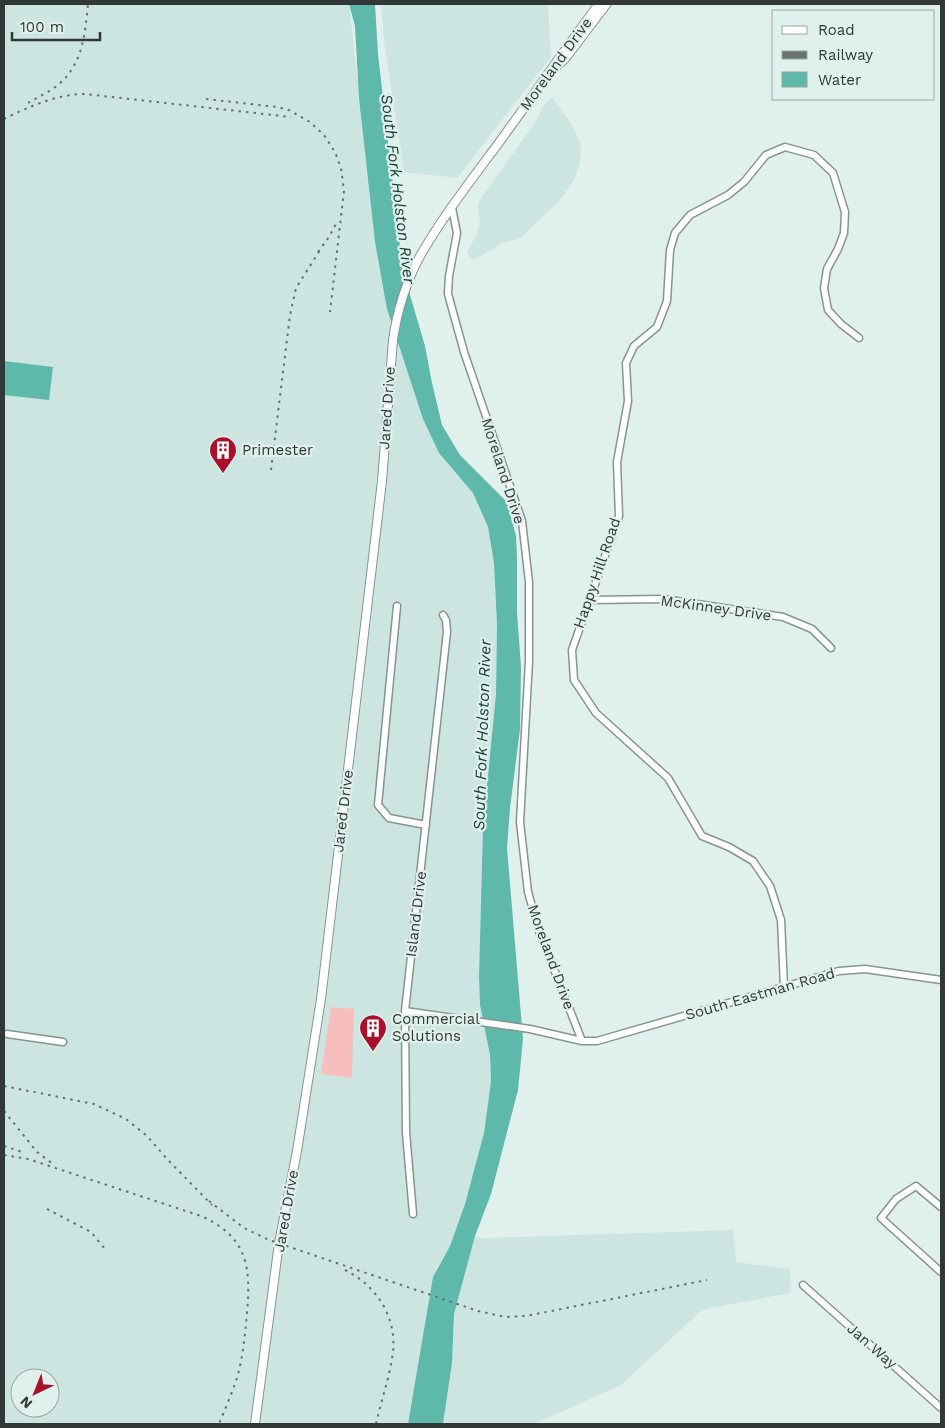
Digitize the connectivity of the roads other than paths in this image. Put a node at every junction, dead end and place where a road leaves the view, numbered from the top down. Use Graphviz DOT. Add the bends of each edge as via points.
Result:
graph roads {
  1 [pos="599,4"];
  2 [pos="606,4"];
  3 [pos="549,73"];
  4 [pos="452,208"];
  5 [pos="860,338"];
  6 [pos="590,600"];
  7 [pos="397,606"];
  8 [pos="443,615"];
  9 [pos="831,648"];
  10 [pos="426,825"];
  11 [pos="941,980"];
  12 [pos="784,987"];
  13 [pos="405,1011"];
  14 [pos="7,1034"];
  15 [pos="582,1041"];
  16 [pos="63,1042"];
  17 [pos="941,1207"];
  18 [pos="413,1214"];
  19 [pos="941,1272"];
  20 [pos="803,1285"];
  21 [pos="941,1408"];
  22 [pos="254,1424"];
  1 -- 3 [label="main road, Moreland Drive"];
  2 -- 3 [label="highway" via="565,58"];
  3 -- 4 [label="main road, Moreland Drive"];
  4 -- 15 [label="street, Moreland Drive" via="456,233 448,294 464,352 522,521 529,582 529,661 520,822 528,892 539,931"];
  4 -- 22 [label="main road, Jared Drive" via="419,258 405,292 392,340 382,481 321,999 279,1243"];
  5 -- 6 [label="street, Happy Hill Road" via="828,310 824,288 826,269 844,233 845,212 833,174 814,155 784,147 766,155 744,182 728,195 690,215 675,233 670,250 667,301 657,327 634,346 626,363 628,401 617,462 618,516"];
  6 -- 9 [label="street, McKinney Drive" via="664,600 783,617 812,629"];
  6 -- 12 [label="street, Happy Hill Road" via="572,650 574,680 596,713 668,778 702,836 752,861 770,886 781,920"];
  7 -- 10 [label="street" via="378,805 389,818"];
  8 -- 10 [label="street, Island Drive" via="447,632"];
  10 -- 13 [label="street, Island Drive"];
  11 -- 12 [label="street, South Eastman Road" via="865,968 839,971"];
  12 -- 15 [label="street, South Eastman Road" via="598,1041"];
  13 -- 15 [label="street, South Eastman Road" via="522,1028"];
  13 -- 18 [label="street, Island Drive" via="406,1132"];
  14 -- 16 [label="street"];
  17 -- 19 [label="street" via="916,1186 896,1199 881,1218"];
  20 -- 21 [label="street, Jan Way"];
}
